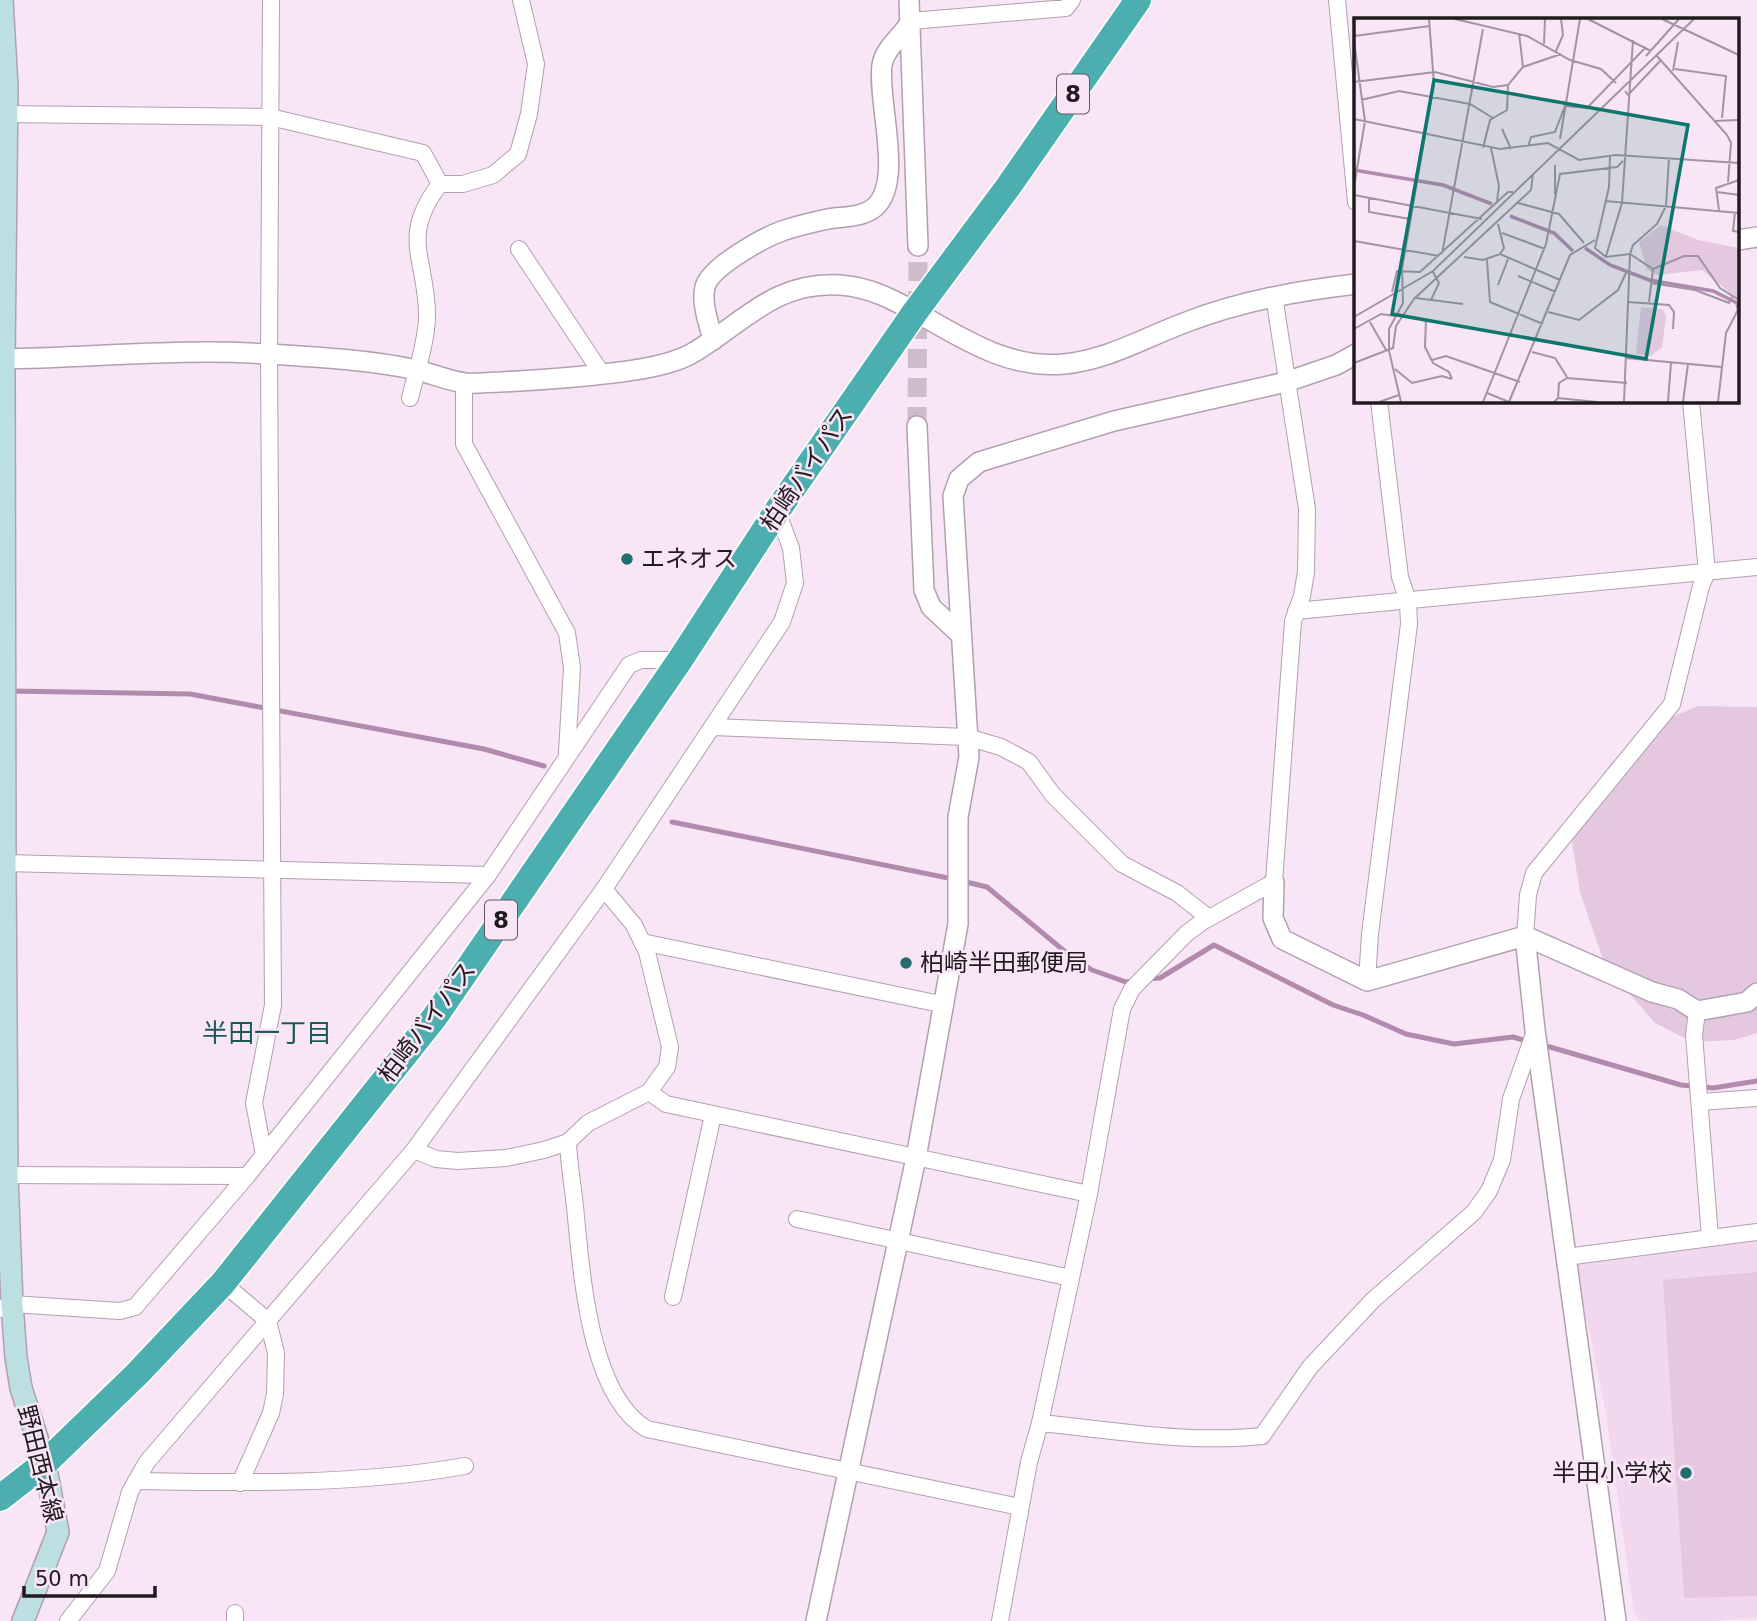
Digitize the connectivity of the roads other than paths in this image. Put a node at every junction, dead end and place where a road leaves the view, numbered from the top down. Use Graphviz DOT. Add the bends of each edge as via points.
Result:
graph roads {
  1 [pos="2,0"];
  2 [pos="271,0"];
  3 [pos="521,0"];
  4 [pos="909,0"];
  5 [pos="1072,0"];
  6 [pos="1123,0"];
  7 [pos="1138,0"];
  8 [pos="1337,0"];
  9 [pos="911,21"];
  10 [pos="3,114"];
  11 [pos="270,117"];
  12 [pos="1354,181"];
  13 [pos="440,184"];
  14 [pos="1003,186"];
  15 [pos="918,246"];
  16 [pos="519,249"];
  17 [pos="1354,284"];
  18 [pos="1274,296"];
  19 [pos="915,312"];
  20 [pos="713,340"];
  21 [pos="269,354"];
  22 [pos="1354,355"];
  23 [pos="2,359"];
  24 [pos="416,370"];
  25 [pos="601,374"];
  26 [pos="1286,382"];
  27 [pos="464,383"];
  28 [pos="410,398"];
  29 [pos="1379,402"];
  30 [pos="1691,402"];
  31 [pos="917,426"];
  32 [pos="777,511"];
  33 [pos="1757,567"];
  34 [pos="1707,572"];
  35 [pos="1408,601"];
  36 [pos="1296,611"];
  37 [pos="960,634"];
  38 [pos="680,660"];
  39 [pos="712,727"];
  40 [pos="967,737"];
  41 [pos="567,754"];
  42 [pos="3,863"];
  43 [pos="272,869"];
  44 [pos="488,875"];
  45 [pos="1274,883"];
  46 [pos="604,889"];
  47 [pos="1209,918"];
  48 [pos="1525,936"];
  49 [pos="642,942"];
  50 [pos="3,963"];
  51 [pos="1367,981"];
  52 [pos="1757,993"];
  53 [pos="945,1005"];
  54 [pos="1697,1011"];
  55 [pos="1535,1030"];
  56 [pos="649,1092"];
  57 [pos="1757,1098"];
  58 [pos="1700,1102"];
  59 [pos="713,1115"];
  60 [pos="568,1142"];
  61 [pos="414,1150"];
  62 [pos="264,1155"];
  63 [pos="916,1158"];
  64 [pos="4,1175"];
  65 [pos="247,1176"];
  66 [pos="1089,1194"];
  67 [pos="797,1219"];
  68 [pos="1757,1232"];
  69 [pos="1710,1237"];
  70 [pos="898,1242"];
  71 [pos="1566,1257"];
  72 [pos="1071,1278"];
  73 [pos="223,1283"];
  74 [pos="673,1297"];
  75 [pos="6,1306"];
  76 [pos="268,1321"];
  77 [pos="1040,1423"];
  78 [pos="45,1464"];
  79 [pos="465,1466"];
  80 [pos="848,1472"];
  81 [pos="136,1481"];
  82 [pos="240,1483"];
  83 [pos="0,1498"];
  84 [pos="1020,1507"];
  85 [pos="23,1621"];
  86 [pos="68,1621"];
  87 [pos="816,1621"];
  88 [pos="1000,1621"];
  89 [pos="1616,1621"];
  1 -- 10 [label="main road, 野田西本線"];
  2 -- 11 [label="street"];
  3 -- 13 [label="street" via="536,64 518,154 493,175 463,184"];
  4 -- 9 [label="street"];
  5 -- 9 [label="street" via="1066,8"];
  6 -- 14 [label="highway, 柏崎バイパス / 8"];
  7 -- 14 [label="highway, 柏崎バイパス / 8"];
  8 -- 12 [label="street"];
  9 -- 15 [label="street"];
  9 -- 20 [label="street" via="882,64 889,161 886,187 875,207 852,217 781,231 720,268 705,285 704,303"];
  10 -- 11 [label="street"];
  10 -- 23 [label="main road, 野田西本線"];
  11 -- 13 [label="street" via="423,153"];
  11 -- 21 [label="street"];
  13 -- 24 [label="street" via="426,202 417,226 427,322"];
  14 -- 19 [label="highway, 柏崎バイパス / 8"];
  16 -- 25 [label="street"];
  17 -- 18 [label="street"];
  18 -- 19 [label="street" via="1184,323 1108,355 1068,364 1018,362 974,346"];
  18 -- 26 [label="street"];
  19 -- 20 [label="street" via="869,290 816,286 771,299"];
  19 -- 32 [label="highway, 柏崎バイパス / 8"];
  20 -- 25 [label="street" via="692,354 667,362"];
  21 -- 23 [label="street"];
  21 -- 24 [label="street"];
  21 -- 43 [label="street"];
  22 -- 26 [label="street"];
  23 -- 42 [label="main road, 野田西本線"];
  24 -- 27 [label="street"];
  24 -- 28 [label="street"];
  25 -- 27 [label="street"];
  26 -- 36 [label="street" via="1307,509 1306,572"];
  26 -- 37 [label="street" via="1114,421 979,462 959,479 953,496"];
  27 -- 41 [label="street" via="464,444 567,633 572,668"];
  29 -- 35 [label="street" via="1400,577"];
  30 -- 34 [label="street"];
  31 -- 37 [label="street" via="924,590 930,607"];
  32 -- 38 [label="highway, 柏崎バイパス / 8"];
  32 -- 39 [label="street" via="791,548 795,583 782,622"];
  33 -- 34 [label="street"];
  34 -- 35 [label="street"];
  34 -- 48 [label="street" via="1672,704 1534,873"];
  35 -- 36 [label="street"];
  35 -- 51 [label="street"];
  36 -- 45 [label="street"];
  37 -- 40 [label="street"];
  38 -- 41 [label="street" via="641,660 629,665"];
  38 -- 73 [label="highway, 柏崎バイパス / 8" via="433,1018"];
  39 -- 40 [label="street"];
  39 -- 46 [label="street"];
  40 -- 47 [label="street" via="1029,762 1053,795 1122,864 1177,892"];
  40 -- 53 [label="street" via="969,757 958,817 958,924"];
  41 -- 44 [label="street"];
  42 -- 43 [label="street"];
  42 -- 50 [label="main road, 野田西本線"];
  43 -- 44 [label="street"];
  43 -- 62 [label="street" via="273,1005 254,1103"];
  44 -- 62 [label="street"];
  45 -- 47 [label="street"];
  45 -- 51 [label="street" via="1273,918 1282,939"];
  46 -- 49 [label="street"];
  46 -- 61 [label="street"];
  47 -- 66 [label="street" via="1187,933 1132,989 1122,1009"];
  48 -- 51 [label="street"];
  48 -- 54 [label="street"];
  48 -- 55 [label="street"];
  49 -- 53 [label="street"];
  49 -- 56 [label="street" via="670,1047 667,1067"];
  50 -- 64 [label="main road, 野田西本線"];
  52 -- 54 [label="street" via="1746,1002"];
  53 -- 63 [label="street"];
  54 -- 58 [label="street" via="1694,1035"];
  55 -- 71 [label="street"];
  55 -- 77 [label="street" via="1511,1099 1502,1160 1489,1191 1474,1212 1373,1300 1310,1367 1262,1436 1236,1439"];
  56 -- 59 [label="street" via="666,1104"];
  56 -- 60 [label="street" via="588,1123"];
  57 -- 58 [label="street"];
  58 -- 69 [label="street"];
  59 -- 63 [label="street"];
  59 -- 74 [label="street"];
  60 -- 61 [label="street" via="506,1158 458,1161"];
  60 -- 80 [label="street" via="589,1325 605,1374 625,1409 647,1429"];
  61 -- 76 [label="street"];
  62 -- 65 [label="street"];
  63 -- 66 [label="street"];
  63 -- 70 [label="street"];
  64 -- 65 [label="street"];
  64 -- 75 [label="main road, 野田西本線"];
  65 -- 75 [label="street" via="135,1307 120,1311"];
  66 -- 72 [label="street"];
  67 -- 70 [label="street"];
  68 -- 69 [label="street"];
  69 -- 71 [label="street"];
  70 -- 72 [label="street"];
  70 -- 80 [label="street"];
  71 -- 89 [label="street"];
  72 -- 77 [label="street"];
  73 -- 76 [label="street"];
  73 -- 78 [label="highway, 柏崎バイパス / 8"];
  75 -- 78 [label="main road, 野田西本線" via="22,1388"];
  76 -- 81 [label="street" via="147,1462"];
  76 -- 82 [label="street" via="276,1353 275,1394"];
  77 -- 84 [label="street"];
  78 -- 83 [label="highway, 柏崎バイパス / 8"];
  78 -- 85 [label="main road, 野田西本線" via="58,1532"];
  79 -- 82 [label="street"];
  80 -- 84 [label="street"];
  80 -- 87 [label="street"];
  81 -- 82 [label="street"];
  81 -- 86 [label="street" via="107,1571"];
  84 -- 88 [label="street"];
}
